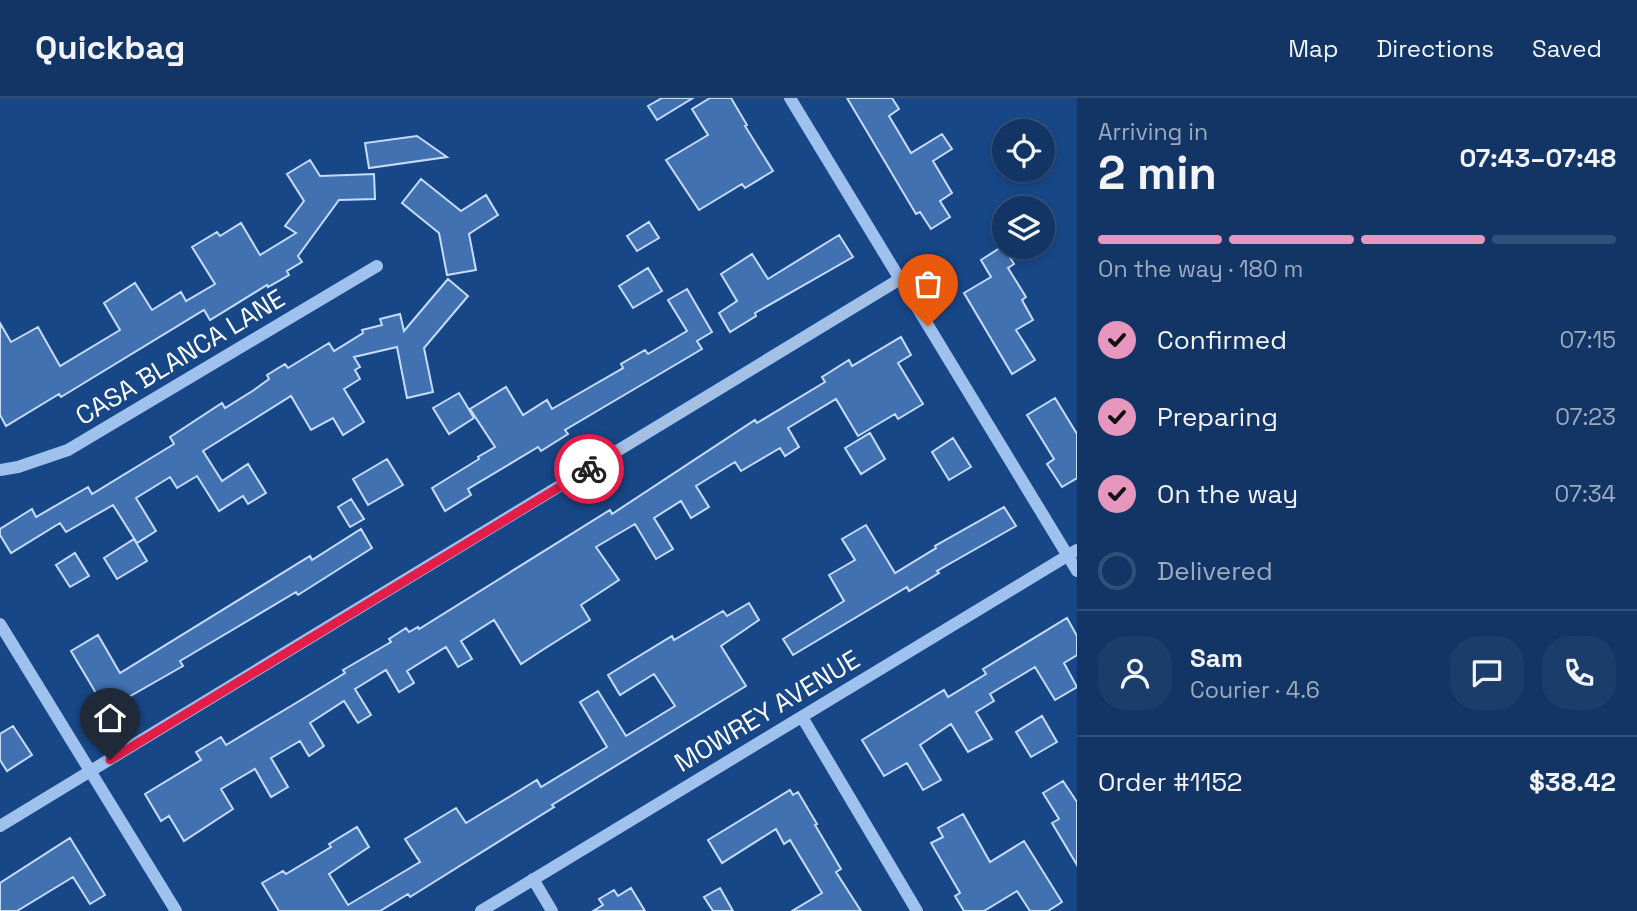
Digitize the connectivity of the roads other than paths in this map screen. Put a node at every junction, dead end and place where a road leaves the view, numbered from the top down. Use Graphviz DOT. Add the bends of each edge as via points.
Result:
graph roads {
  1 [pos="790,98"];
  2 [pos="377,266"];
  3 [pos="900,279"];
  4 [pos="0,470"];
  5 [pos="1072,553"];
  6 [pos="1077,571"];
  7 [pos="0,624"];
  8 [pos="802,717"];
  9 [pos="90,772"];
  10 [pos="0,826"];
  11 [pos="533,879"];
  12 [pos="176,911"];
  13 [pos="481,911"];
  14 [pos="552,911"];
  15 [pos="917,911"];
  1 -- 3 [label="street"];
  2 -- 4 [label="street, CASA BLANCA LANE" via="68,450"];
  3 -- 5 [label="street"];
  3 -- 9 [label="street"];
  5 -- 6 [label="street"];
  5 -- 8 [label="street, MOWREY AVENUE"];
  7 -- 9 [label="street"];
  8 -- 11 [label="street, MOWREY AVENUE"];
  8 -- 15 [label="street"];
  9 -- 10 [label="street"];
  9 -- 12 [label="street"];
  11 -- 13 [label="street, MOWREY AVENUE"];
  11 -- 14 [label="street"];
}
